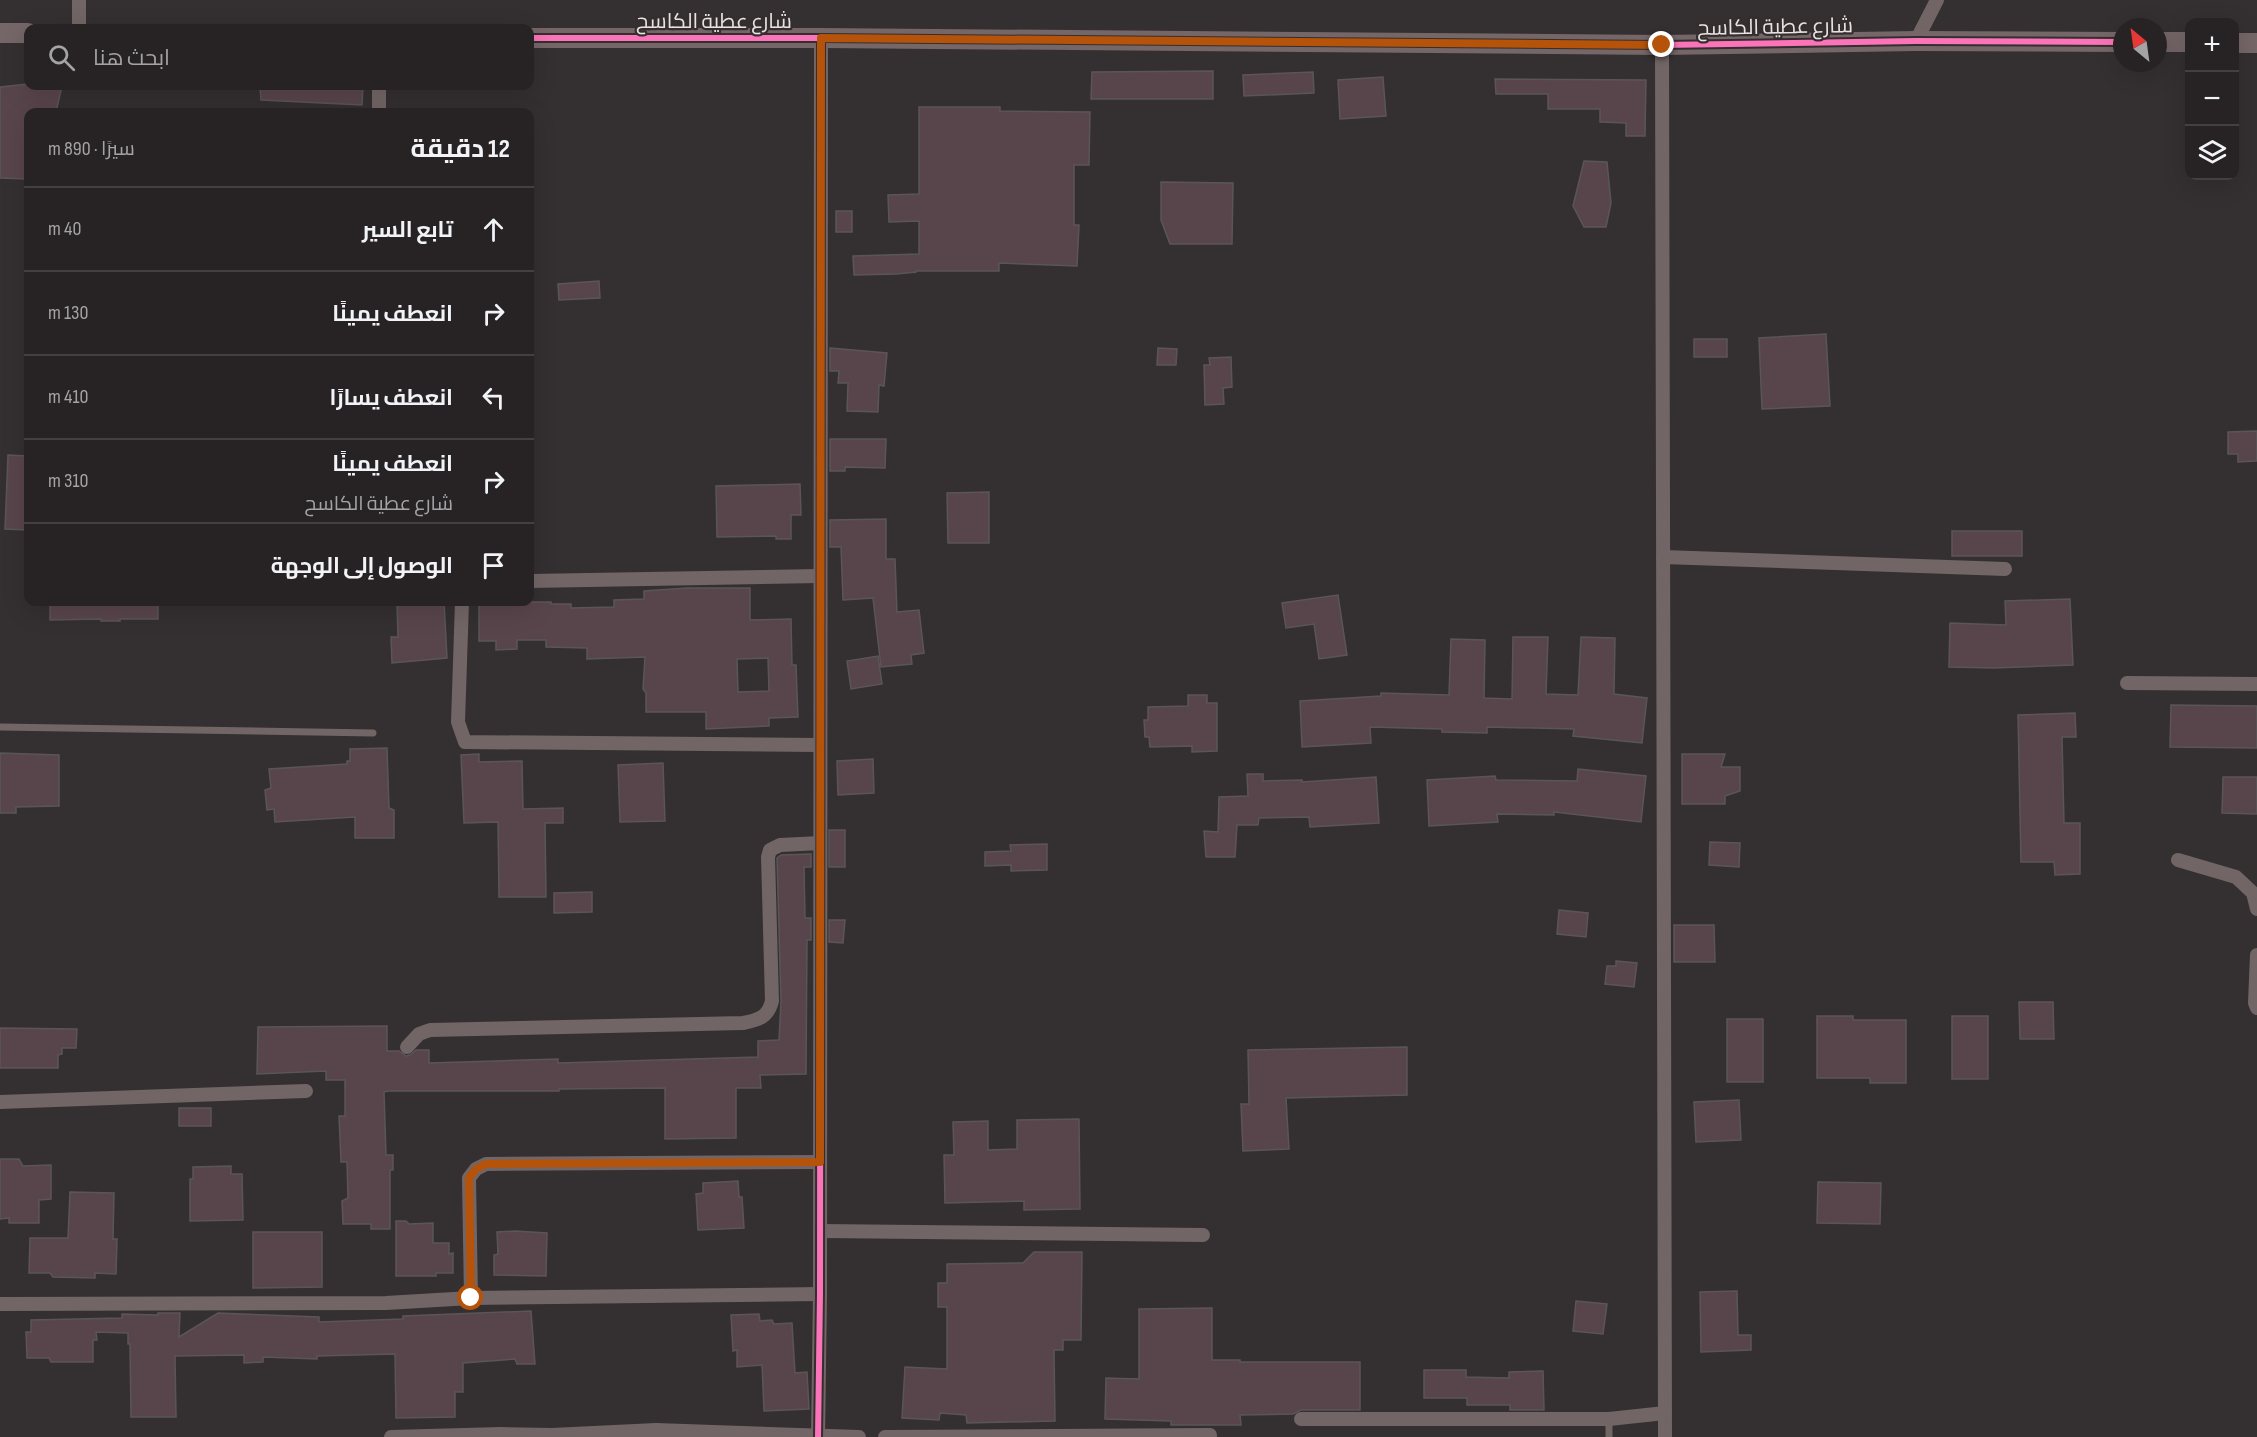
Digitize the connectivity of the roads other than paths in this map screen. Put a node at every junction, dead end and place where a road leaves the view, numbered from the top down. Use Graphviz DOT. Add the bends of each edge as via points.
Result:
graph roads {
  1 [pos="79,0"];
  2 [pos="1936,0"];
  3 [pos="79,24"];
  4 [pos="0,33"];
  5 [pos="24,33"];
  6 [pos="534,38"];
  7 [pos="821,38"];
  8 [pos="1916,41"];
  9 [pos="2113,42"];
  10 [pos="2167,42"];
  11 [pos="2185,42"];
  12 [pos="2239,43"];
  13 [pos="2257,43"];
  14 [pos="1662,45"];
  15 [pos="379,90"];
  16 [pos="379,108"];
  17 [pos="1663,557"];
  18 [pos="2005,569"];
  19 [pos="820,576"];
  20 [pos="534,581"];
  21 [pos="462,606"];
  22 [pos="2127,683"];
  23 [pos="2257,684"];
  24 [pos="0,727"];
  25 [pos="373,734"];
  26 [pos="820,745"];
  27 [pos="820,843"];
  28 [pos="2178,860"];
  29 [pos="2257,909"];
  30 [pos="2257,955"];
  31 [pos="2257,1008"];
  32 [pos="407,1047"];
  33 [pos="306,1091"];
  34 [pos="0,1102"];
  35 [pos="820,1162"];
  36 [pos="820,1231"];
  37 [pos="1203,1235"];
  38 [pos="820,1294"];
  39 [pos="471,1298"];
  40 [pos="0,1304"];
  41 [pos="1665,1413"];
  42 [pos="1301,1419"];
  43 [pos="1609,1419"];
  44 [pos="1210,1435"];
  45 [pos="818,1436"];
  46 [pos="391,1437"];
  47 [pos="859,1437"];
  48 [pos="885,1437"];
  49 [pos="1609,1437"];
  50 [pos="1665,1437"];
  1 -- 3 [label="street"];
  2 -- 8 [label="street"];
  4 -- 5 [label="street"];
  6 -- 7 [label="street, شارع عطية الكاسح"];
  7 -- 14 [label="street, شارع عطية الكاسح"];
  7 -- 19 [label="street"];
  8 -- 9 [label="street, شارع عطية الكاسح"];
  8 -- 14 [label="street, شارع عطية الكاسح"];
  10 -- 11 [label="street"];
  12 -- 13 [label="street"];
  14 -- 17 [label="street"];
  15 -- 16 [label="street"];
  17 -- 18 [label="street"];
  17 -- 41 [label="street"];
  19 -- 20 [label="street"];
  19 -- 26 [label="street"];
  21 -- 26 [label="street" via="458,722 465,742"];
  22 -- 23 [label="street"];
  24 -- 25 [label="lane"];
  26 -- 27 [label="street"];
  27 -- 32 [label="street" via="780,845 768,857 772,1001 762,1018 743,1023 429,1030"];
  27 -- 35 [label="street"];
  28 -- 29 [label="street" via="2236,877 2253,893"];
  30 -- 31 [label="street"];
  33 -- 34 [label="street"];
  35 -- 36 [label="street"];
  35 -- 39 [label="street" via="486,1164 469,1178"];
  36 -- 37 [label="street"];
  36 -- 38 [label="street"];
  38 -- 39 [label="street"];
  38 -- 45 [label="street"];
  39 -- 40 [label="street" via="386,1303"];
  41 -- 43 [label="street"];
  41 -- 50 [label="street"];
  42 -- 43 [label="street"];
  43 -- 49 [label="lane"];
  44 -- 48 [label="street"];
  45 -- 46 [label="street" via="656,1430"];
  45 -- 47 [label="street"];
}
